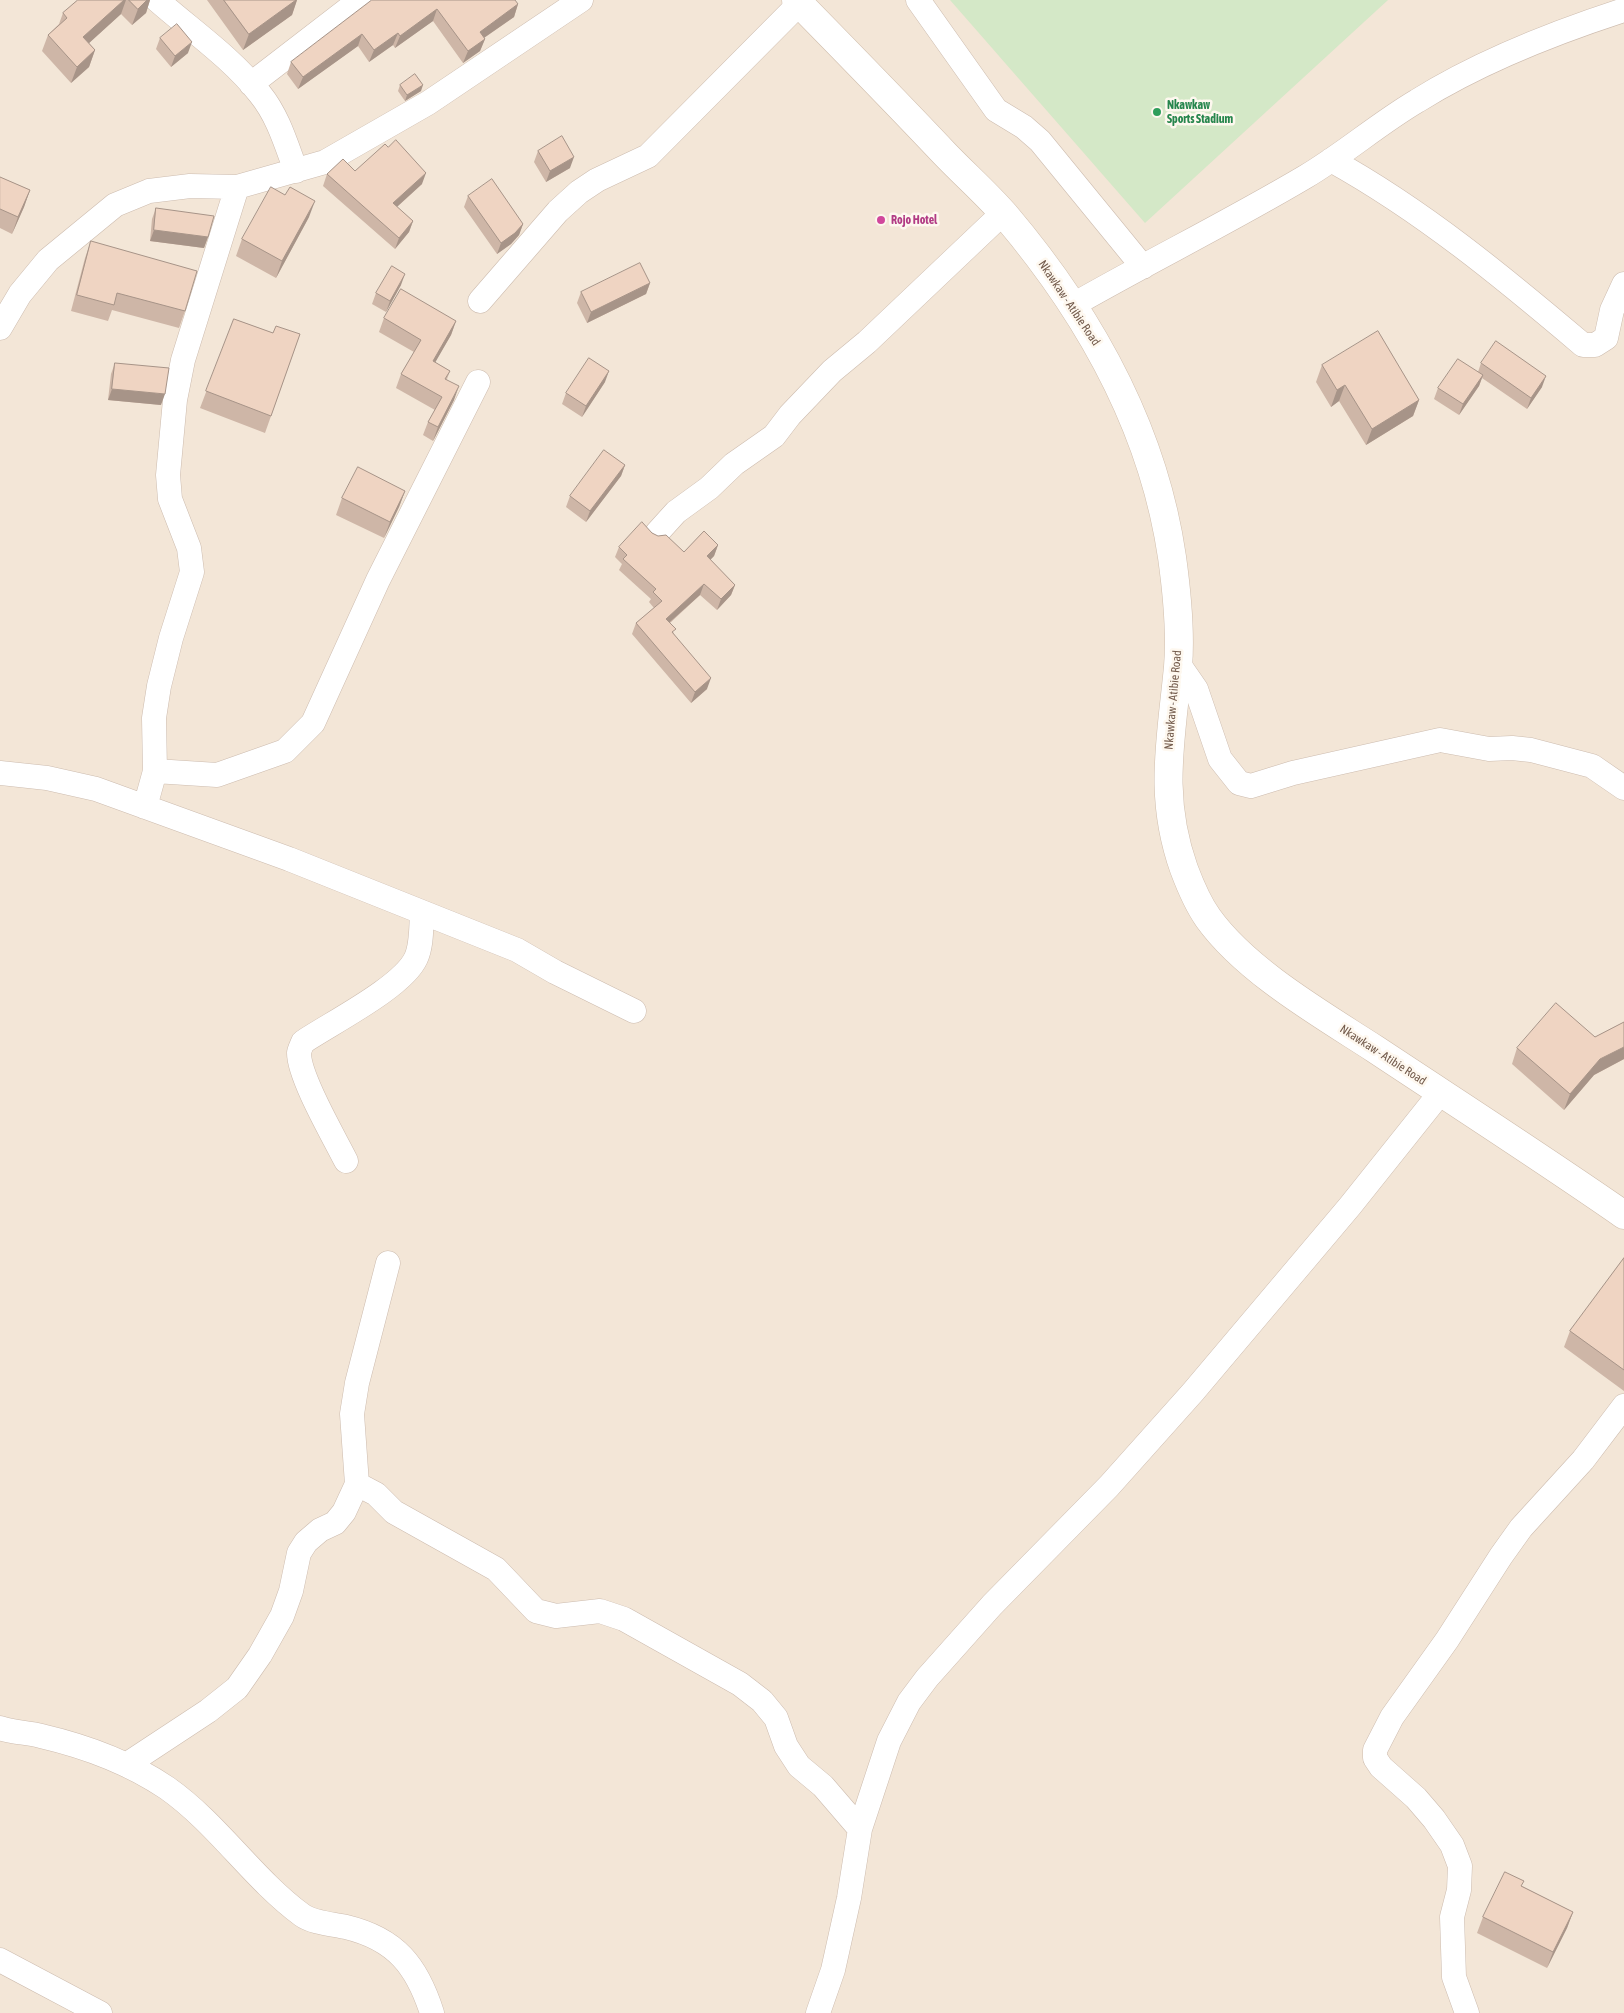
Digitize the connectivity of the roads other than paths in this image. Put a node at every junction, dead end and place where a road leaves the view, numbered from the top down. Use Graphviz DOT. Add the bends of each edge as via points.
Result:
graph roads {
  1 [pos="157,0"];
  2 [pos="360,0"];
  3 [pos="581,0"];
  4 [pos="918,0"];
  5 [pos="798,2"];
  6 [pos="1624,10"];
  7 [pos="251,84"];
  8 [pos="1331,160"];
  9 [pos="296,171"];
  10 [pos="237,187"];
  11 [pos="1003,213"];
  12 [pos="1143,267"];
  13 [pos="1624,284"];
  14 [pos="480,301"];
  15 [pos="1073,305"];
  16 [pos="0,328"];
  17 [pos="478,382"];
  18 [pos="657,533"];
  19 [pos="1178,663"];
  20 [pos="155,771"];
  21 [pos="0,773"];
  22 [pos="1624,788"];
  23 [pos="145,808"];
  24 [pos="422,913"];
  25 [pos="634,1011"];
  26 [pos="1440,1092"];
  27 [pos="346,1161"];
  28 [pos="1624,1215"];
  29 [pos="388,1263"];
  30 [pos="1624,1406"];
  31 [pos="357,1484"];
  32 [pos="1,1730"];
  33 [pos="126,1765"];
  34 [pos="860,1829"];
  35 [pos="0,1960"];
  36 [pos="100,2013"];
  37 [pos="432,2013"];
  38 [pos="818,2013"];
  39 [pos="1467,2013"];
  1 -- 7 [label="street" via="238,69"];
  2 -- 7 [label="street"];
  3 -- 9 [label="street" via="428,103 326,162"];
  4 -- 12 [label="street" via="996,110 1040,141"];
  5 -- 11 [label="main road, Nkawkaw - Atibie Road"];
  5 -- 14 [label="street" via="648,156 597,180 558,211"];
  6 -- 8 [label="street" via="1565,29 1475,69 1418,100"];
  7 -- 9 [label="street" via="261,94 277,122"];
  8 -- 12 [label="street"];
  8 -- 13 [label="street" via="1377,186 1430,224 1584,345 1595,345 1606,338 1612,310"];
  9 -- 10 [label="street"];
  10 -- 16 [label="street" via="190,186 149,191 115,206 48,260 20,294"];
  10 -- 20 [label="street" via="183,360 175,400 168,475 170,498 189,548 192,572 159,686 154,718"];
  11 -- 15 [label="main road, Nkawkaw - Atibie Road"];
  11 -- 18 [label="street" via="901,311 832,370 774,436 676,512"];
  12 -- 15 [label="street"];
  15 -- 19 [label="main road, Nkawkaw - Atibie Road" via="1124,394 1141,434 1172,553 1177,597"];
  17 -- 20 [label="street" via="378,580 313,723 285,751 217,775"];
  19 -- 22 [label="street" via="1196,689 1220,759 1238,783 1251,786 1293,773 1440,740 1489,749 1512,748 1592,766"];
  19 -- 26 [label="main road, Nkawkaw - Atibie Road" via="1169,740 1169,814 1188,881 1207,917 1231,945 1268,976"];
  20 -- 23 [label="street"];
  21 -- 23 [label="street" via="47,778 96,789"];
  23 -- 24 [label="street" via="290,859"];
  24 -- 25 [label="street" via="517,950"];
  24 -- 27 [label="street" via="416,958 402,976 303,1042 299,1052 305,1075"];
  26 -- 28 [label="main road, Nkawkaw - Atibie Road"];
  26 -- 34 [label="street" via="1350,1206 1193,1392 1109,1486 992,1605 927,1678 909,1702 889,1741"];
  29 -- 31 [label="street" via="352,1414"];
  30 -- 39 [label="street" via="1583,1460 1511,1542 1392,1717 1375,1750 1381,1767 1416,1798 1452,1845 1460,1866 1459,1890 1452,1917 1454,1977"];
  31 -- 33 [label="street" via="335,1523 320,1530 299,1553 282,1616 237,1688"];
  31 -- 34 [label="street" via="376,1494 394,1512 496,1569 536,1611 556,1616 600,1611 624,1619 740,1684 762,1701 776,1718 786,1746 798,1766 823,1786"];
  32 -- 33 [label="street" via="40,1735"];
  33 -- 37 [label="street" via="165,1787 199,1812 248,1865 304,1916 381,1940 403,1957 416,1972"];
  34 -- 38 [label="street" via="849,1898"];
  35 -- 36 [label="street"];
}
